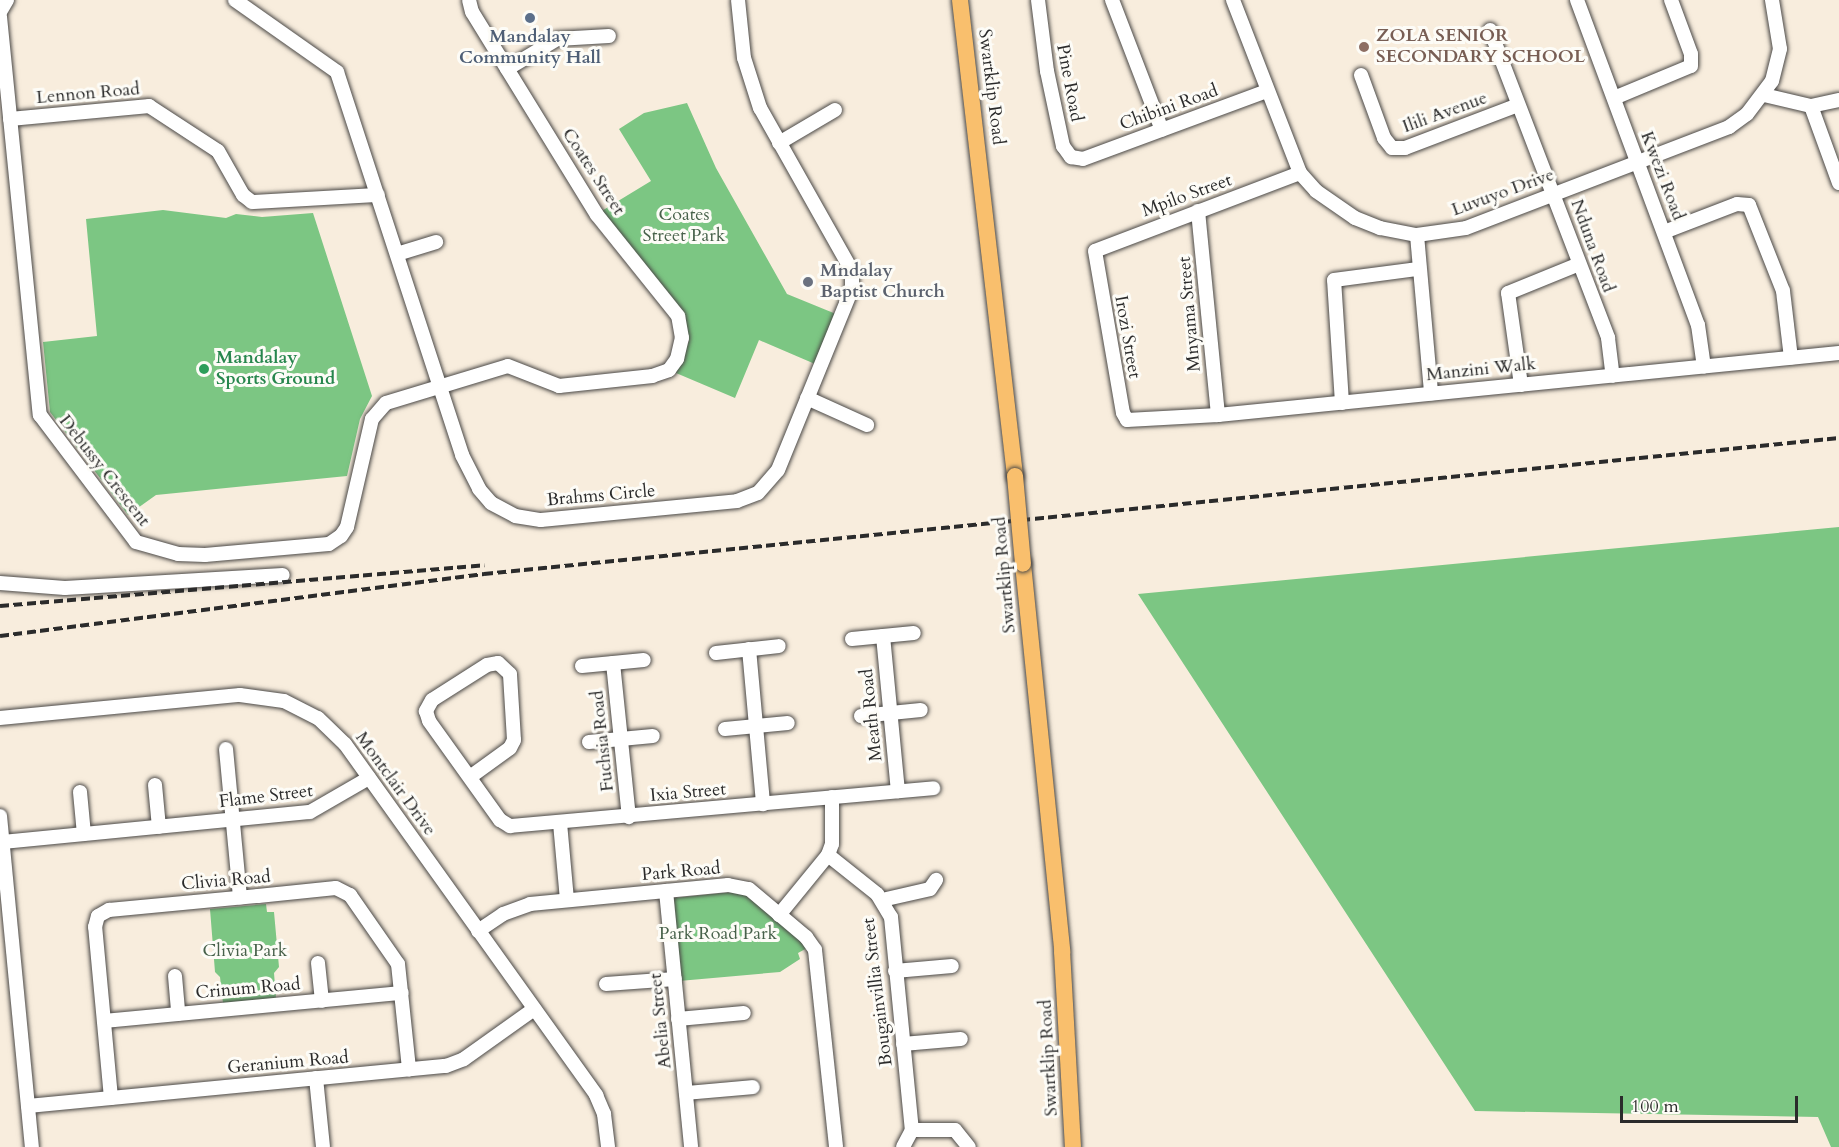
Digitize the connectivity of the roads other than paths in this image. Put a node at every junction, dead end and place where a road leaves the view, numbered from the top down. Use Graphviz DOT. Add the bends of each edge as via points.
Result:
graph roads {
  1 [pos="7,0"];
  2 [pos="235,0"];
  3 [pos="469,0"];
  4 [pos="738,0"];
  5 [pos="960,0"];
  6 [pos="1038,0"];
  7 [pos="1112,0"];
  8 [pos="1233,0"];
  9 [pos="1576,0"];
  10 [pos="1671,0"];
  11 [pos="1772,0"];
  12 [pos="0,12"];
  13 [pos="0,17"];
  14 [pos="1490,30"];
  15 [pos="609,36"];
  16 [pos="507,69"];
  17 [pos="1360,75"];
  18 [pos="1267,92"];
  19 [pos="1764,95"];
  20 [pos="1614,98"];
  21 [pos="1839,100"];
  22 [pos="1518,105"];
  23 [pos="1811,106"];
  24 [pos="835,110"];
  25 [pos="10,119"];
  26 [pos="1162,130"];
  27 [pos="779,143"];
  28 [pos="1083,159"];
  29 [pos="1636,163"];
  30 [pos="1300,173"];
  31 [pos="1839,183"];
  32 [pos="378,195"];
  33 [pos="1554,195"];
  34 [pos="1198,211"];
  35 [pos="1664,232"];
  36 [pos="1417,235"];
  37 [pos="436,242"];
  38 [pos="398,255"];
  39 [pos="1095,260"];
  40 [pos="1579,264"];
  41 [pos="1418,269"];
  42 [pos="1839,353"];
  43 [pos="1791,358"];
  44 [pos="1704,367"];
  45 [pos="1613,376"];
  46 [pos="1521,385"];
  47 [pos="439,386"];
  48 [pos="1431,393"];
  49 [pos="807,398"];
  50 [pos="1342,403"];
  51 [pos="1218,415"];
  52 [pos="1128,420"];
  53 [pos="867,425"];
  54 [pos="283,575"];
  55 [pos="0,583"];
  56 [pos="914,633"];
  57 [pos="883,636"];
  58 [pos="852,639"];
  59 [pos="779,646"];
  60 [pos="749,649"];
  61 [pos="716,652"];
  62 [pos="644,660"];
  63 [pos="613,663"];
  64 [pos="582,666"];
  65 [pos="921,710"];
  66 [pos="890,713"];
  67 [pos="861,716"];
  68 [pos="0,718"];
  69 [pos="788,723"];
  70 [pos="756,726"];
  71 [pos="725,729"];
  72 [pos="653,736"];
  73 [pos="621,739"];
  74 [pos="589,742"];
  75 [pos="226,749"];
  76 [pos="470,777"];
  77 [pos="369,778"];
  78 [pos="155,785"];
  79 [pos="933,788"];
  80 [pos="898,791"];
  81 [pos="80,792"];
  82 [pos="832,797"];
  83 [pos="764,804"];
  84 [pos="0,816"];
  85 [pos="628,817"];
  86 [pos="233,820"];
  87 [pos="560,823"];
  88 [pos="159,827"];
  89 [pos="84,834"];
  90 [pos="3,842"];
  91 [pos="828,855"];
  92 [pos="936,880"];
  93 [pos="666,891"];
  94 [pos="240,897"];
  95 [pos="567,900"];
  96 [pos="882,900"];
  97 [pos="779,915"];
  98 [pos="5,918"];
  99 [pos="478,931"];
  100 [pos="318,963"];
  101 [pos="952,966"];
  102 [pos="896,971"];
  103 [pos="175,976"];
  104 [pos="675,979"];
  105 [pos="606,984"];
  106 [pos="402,993"];
  107 [pos="322,1000"];
  108 [pos="534,1010"];
  109 [pos="744,1013"];
  110 [pos="178,1014"];
  111 [pos="678,1019"];
  112 [pos="104,1021"];
  113 [pos="961,1039"];
  114 [pos="903,1044"];
  115 [pos="409,1069"];
  116 [pos="316,1078"];
  117 [pos="753,1087"];
  118 [pos="686,1094"];
  119 [pos="111,1098"];
  120 [pos="28,1106"];
  121 [pos="912,1130"];
  122 [pos="32,1147"];
  123 [pos="323,1147"];
  124 [pos="608,1147"];
  125 [pos="691,1147"];
  126 [pos="836,1147"];
  127 [pos="903,1147"];
  128 [pos="969,1147"];
  129 [pos="1073,1147"];
  1 -- 12 [label="street"];
  2 -- 32 [label="street, Brahms Circle" via="337,72"];
  3 -- 16 [label="street, Coates Street"];
  4 -- 27 [label="street, Brahms Circle" via="744,58 760,108"];
  5 -- 129 [label="main road, Swartklip Road, bridge" via="1015,476 1062,951"];
  6 -- 28 [label="street, Pine Road" via="1047,71 1064,146 1071,157"];
  7 -- 26 [label="street"];
  8 -- 18 [label="street, Luvuyo Drive"];
  9 -- 20 [label="street, Kwezi Road"];
  10 -- 20 [label="street" via="1691,54 1691,66"];
  11 -- 19 [label="street, Luvuyo Drive" via="1779,49"];
  13 -- 25 [label="street, Debussy Crescent"];
  14 -- 22 [label="street, Nduna Road"];
  15 -- 16 [label="street" via="557,39"];
  16 -- 47 [label="street, Coates Street" via="597,215 678,316 682,338 679,352 669,370 652,376 559,386 508,366"];
  17 -- 22 [label="street, Ilili Avenue" via="1384,138 1392,148 1405,148"];
  18 -- 26 [label="street, Chibini Road"];
  18 -- 30 [label="street, Luvuyo Drive"];
  19 -- 23 [label="street"];
  19 -- 29 [label="street, Luvuyo Drive" via="1729,127"];
  20 -- 29 [label="street, Kwezi Road"];
  21 -- 23 [label="street"];
  22 -- 33 [label="street, Nduna Road"];
  23 -- 31 [label="street"];
  24 -- 27 [label="street"];
  25 -- 32 [label="street, Lennon Road" via="149,106 218,151 243,195 252,202"];
  25 -- 47 [label="street, Debussy Crescent" via="40,415 136,542 196,555 335,541 347,527 377,410 386,403"];
  26 -- 28 [label="street, Chibini Road"];
  27 -- 49 [label="street, Brahms Circle" via="853,275 852,290"];
  29 -- 33 [label="street, Luvuyo Drive"];
  29 -- 35 [label="street, Kwezi Road"];
  30 -- 34 [label="street, Mpilo Street"];
  30 -- 36 [label="street, Luvuyo Drive" via="1316,191 1355,218 1380,228"];
  32 -- 38 [label="street, Brahms Circle"];
  33 -- 36 [label="street, Luvuyo Drive" via="1466,228"];
  33 -- 40 [label="street, Nduna Road"];
  34 -- 39 [label="street, Mpilo Street" via="1103,246 1095,251"];
  34 -- 51 [label="street, Mnyama Street"];
  35 -- 43 [label="street" via="1737,204 1749,205 1783,291"];
  35 -- 44 [label="street, Kwezi Road" via="1698,326"];
  36 -- 41 [label="street"];
  37 -- 38 [label="street"];
  38 -- 47 [label="street, Brahms Circle"];
  39 -- 52 [label="street, Irozi Street" via="1123,413"];
  40 -- 45 [label="street, Nduna Road" via="1608,338"];
  40 -- 46 [label="street" via="1508,293"];
  41 -- 48 [label="street"];
  41 -- 50 [label="street" via="1334,280"];
  42 -- 43 [label="street, Manzini Walk"];
  43 -- 44 [label="street, Manzini Walk"];
  44 -- 45 [label="street, Manzini Walk"];
  45 -- 46 [label="street, Manzini Walk"];
  46 -- 48 [label="street, Manzini Walk"];
  47 -- 49 [label="street, Brahms Circle" via="462,455 484,496 506,513 541,520 737,501 751,496 774,476"];
  48 -- 50 [label="street, Manzini Walk"];
  49 -- 53 [label="street"];
  50 -- 51 [label="street, Manzini Walk"];
  51 -- 52 [label="street, Manzini Walk"];
  54 -- 55 [label="street" via="76,588"];
  56 -- 57 [label="street"];
  57 -- 58 [label="street"];
  57 -- 66 [label="street, Meath Road"];
  59 -- 60 [label="street"];
  60 -- 61 [label="street"];
  60 -- 70 [label="street"];
  62 -- 63 [label="street"];
  63 -- 64 [label="street"];
  63 -- 73 [label="street, Fuchsia Road"];
  65 -- 66 [label="street"];
  66 -- 67 [label="street"];
  66 -- 80 [label="street, Meath Road"];
  68 -- 77 [label="street, Montclair Drive" via="240,695 269,697 296,706 323,722"];
  69 -- 70 [label="street"];
  70 -- 71 [label="street"];
  70 -- 83 [label="street"];
  72 -- 73 [label="street"];
  73 -- 74 [label="street"];
  73 -- 85 [label="street, Fuchsia Road"];
  75 -- 86 [label="street"];
  76 -- 76 [label="street, Ixia Street" via="510,748 514,740 510,674 498,663 488,665 426,707 429,721"];
  76 -- 87 [label="street, Ixia Street" via="504,824 516,827"];
  77 -- 86 [label="street, Flame Street" via="316,811"];
  77 -- 99 [label="street, Montclair Drive"];
  78 -- 88 [label="street"];
  79 -- 80 [label="street, Ixia Street"];
  80 -- 82 [label="street, Ixia Street"];
  81 -- 89 [label="street"];
  82 -- 83 [label="street, Ixia Street"];
  82 -- 91 [label="street" via="832,844"];
  83 -- 85 [label="street, Ixia Street"];
  84 -- 90 [label="street"];
  85 -- 87 [label="street, Ixia Street"];
  86 -- 88 [label="street, Flame Street"];
  86 -- 94 [label="street"];
  87 -- 95 [label="street"];
  88 -- 89 [label="street, Flame Street"];
  89 -- 90 [label="street, Flame Street"];
  90 -- 98 [label="street"];
  91 -- 96 [label="street, Bougainvillia Street"];
  91 -- 97 [label="street"];
  92 -- 96 [label="street" via="930,889"];
  93 -- 95 [label="street, Park Road"];
  93 -- 97 [label="street, Park Road" via="740,886"];
  93 -- 104 [label="street, Abelia Street"];
  94 -- 106 [label="street, Clivia Road" via="344,890 397,960"];
  94 -- 112 [label="street, Clivia Road" via="109,910 98,916 95,927"];
  95 -- 99 [label="street, Park Road" via="516,908"];
  96 -- 102 [label="street, Bougainvillia Street" via="891,917"];
  97 -- 126 [label="street, Park Road" via="806,937 819,962"];
  98 -- 120 [label="street"];
  99 -- 108 [label="street, Montclair Drive"];
  100 -- 107 [label="street, Crinum Road"];
  101 -- 102 [label="street"];
  102 -- 114 [label="street, Bougainvillia Street"];
  103 -- 110 [label="street, Crinum Road"];
  104 -- 105 [label="street"];
  104 -- 111 [label="street, Abelia Street"];
  106 -- 107 [label="street, Crinum Road"];
  106 -- 115 [label="street, Clivia Road"];
  107 -- 110 [label="street, Crinum Road"];
  108 -- 115 [label="street, Geranium Road" via="458,1062"];
  108 -- 124 [label="street, Montclair Drive" via="600,1101"];
  109 -- 111 [label="street"];
  110 -- 112 [label="street, Crinum Road"];
  111 -- 118 [label="street, Abelia Street"];
  112 -- 119 [label="street, Clivia Road"];
  113 -- 114 [label="street"];
  114 -- 121 [label="street, Bougainvillia Street"];
  115 -- 116 [label="street, Geranium Road"];
  116 -- 119 [label="street, Geranium Road"];
  116 -- 123 [label="street"];
  117 -- 118 [label="street"];
  118 -- 125 [label="street, Abelia Street"];
  119 -- 120 [label="street, Geranium Road"];
  120 -- 122 [label="street"];
  121 -- 127 [label="street"];
  121 -- 128 [label="street" via="955,1130"];
}
